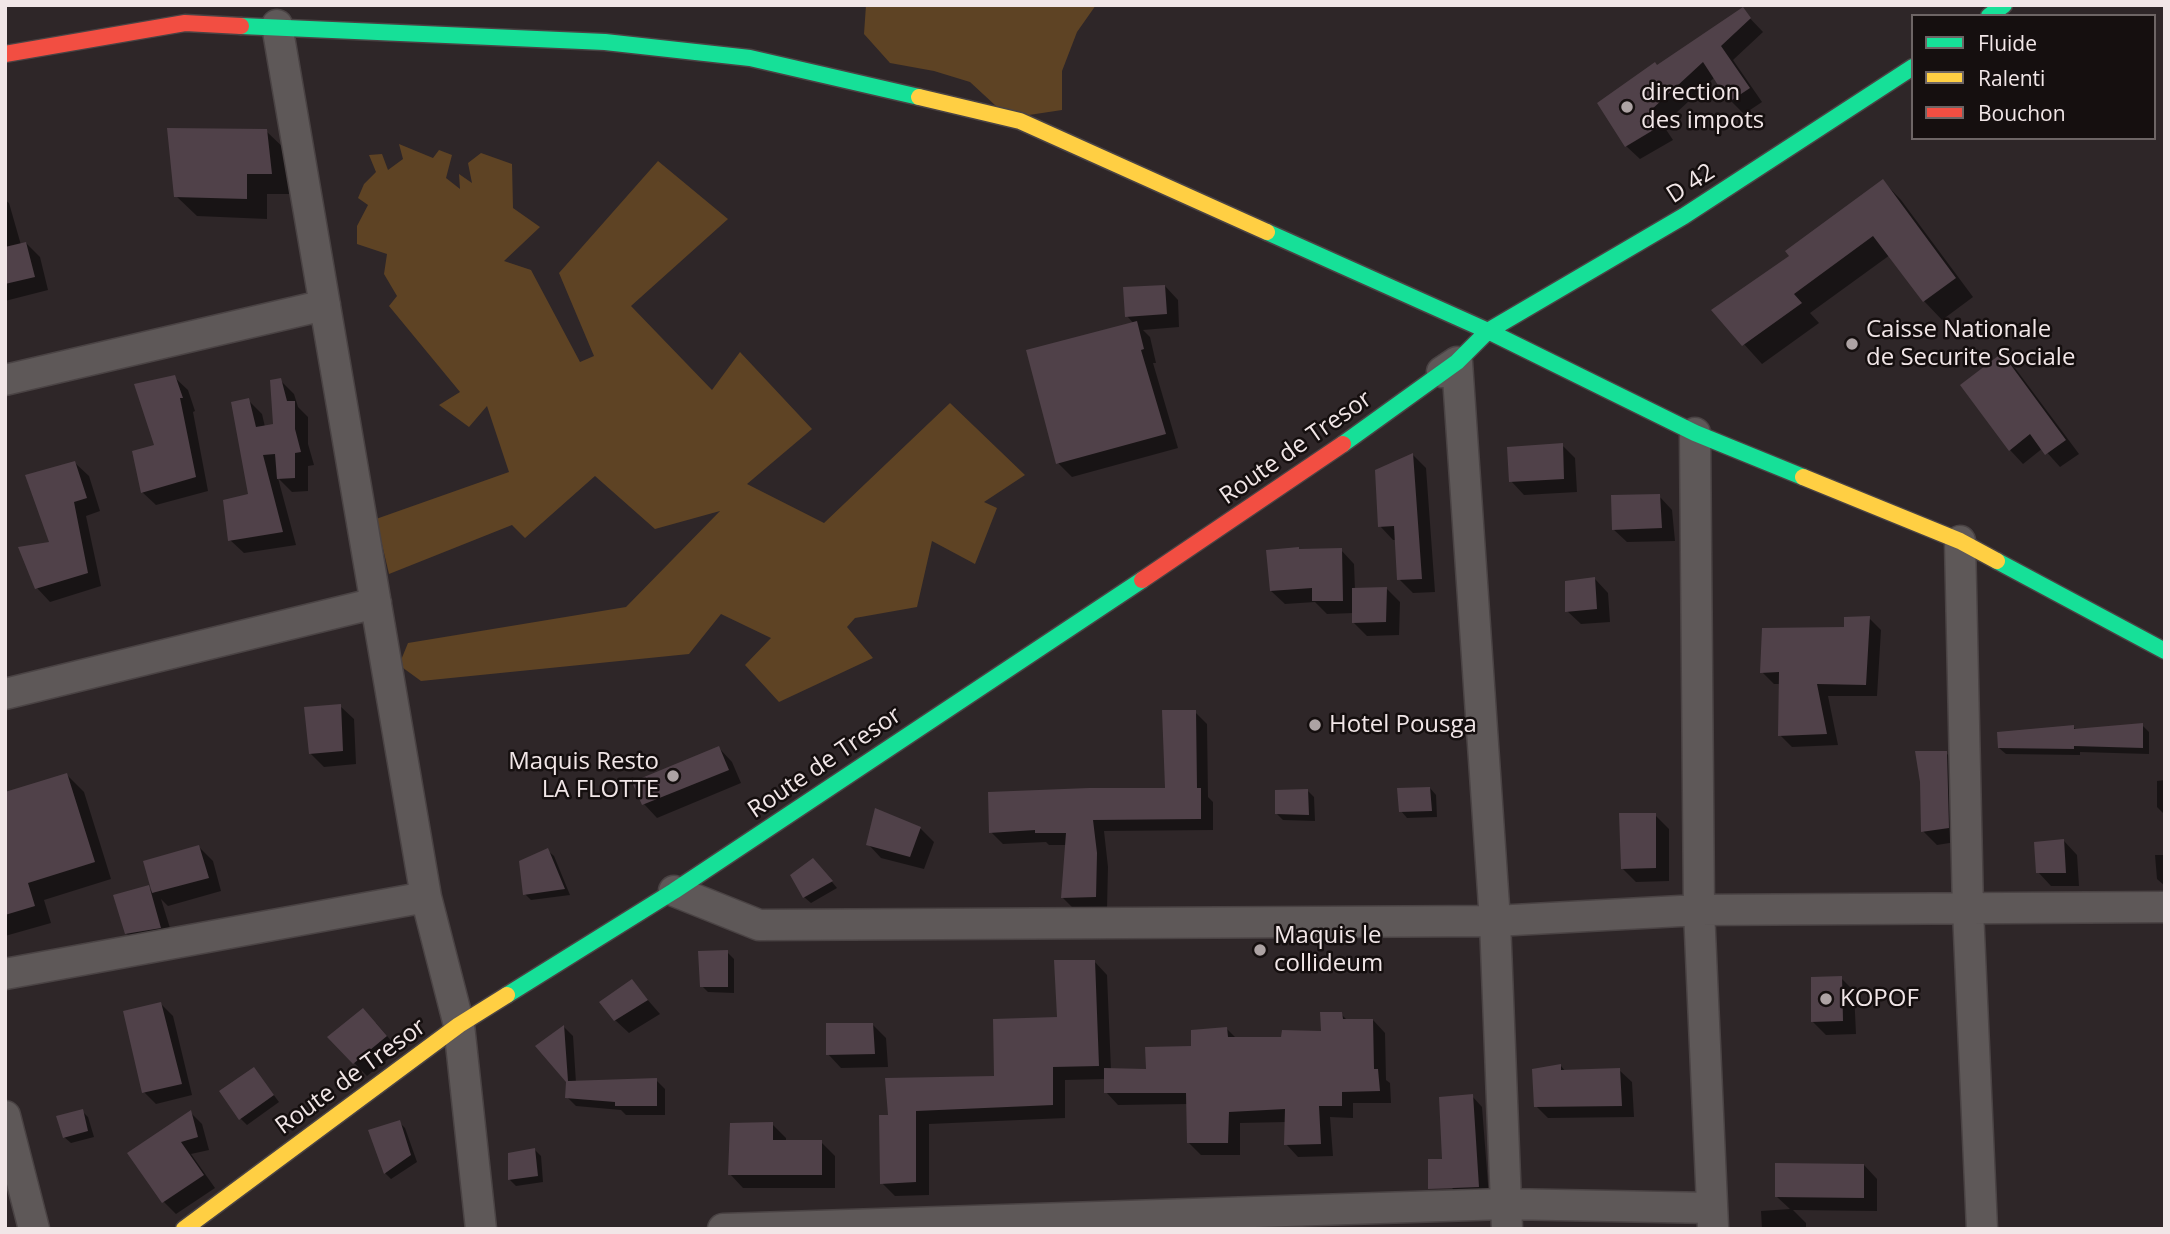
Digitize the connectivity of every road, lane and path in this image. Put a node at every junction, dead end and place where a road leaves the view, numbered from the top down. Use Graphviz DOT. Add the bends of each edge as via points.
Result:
graph roads {
  1 [pos="177,14"];
  2 [pos="277,26"];
  3 [pos="5,54"];
  4 [pos="1911,67"];
  5 [pos="325,305"];
  6 [pos="1488,331"];
  7 [pos="1457,362"];
  8 [pos="5,380"];
  9 [pos="1695,433"];
  10 [pos="1960,541"];
  11 [pos="376,603"];
  12 [pos="2165,651"];
  13 [pos="5,694"];
  14 [pos="674,891"];
  15 [pos="426,897"];
  16 [pos="2165,907"];
  17 [pos="1699,910"];
  18 [pos="1968,910"];
  19 [pos="1495,921"];
  20 [pos="5,974"];
  21 [pos="459,1025"];
  22 [pos="5,1116"];
  23 [pos="1506,1216"];
  24 [pos="1712,1218"];
  25 [pos="34,1229"];
  26 [pos="184,1229"];
  27 [pos="481,1229"];
  28 [pos="723,1229"];
  29 [pos="1982,1229"];
  1 -- 2 [label="street"];
  1 -- 3 [label="street"];
  2 -- 5 [label="street"];
  2 -- 6 [label="street" via="605,42 750,58 1020,121"];
  4 -- 6 [label="street, D 42 / D 42" via="1684,216"];
  5 -- 8 [label="street"];
  5 -- 11 [label="street"];
  6 -- 7 [label="street, Route de Tresor"];
  6 -- 9 [label="street"];
  7 -- 14 [label="street, Route de Tresor" via="1302,473"];
  7 -- 19 [label="street"];
  7 -- 21 [label="street"];
  9 -- 10 [label="street"];
  9 -- 17 [label="street"];
  10 -- 12 [label="street"];
  10 -- 18 [label="street"];
  11 -- 13 [label="street"];
  11 -- 15 [label="street"];
  14 -- 19 [label="street" via="759,925"];
  14 -- 21 [label="street, Route de Tresor"];
  15 -- 20 [label="street"];
  15 -- 21 [label="street"];
  16 -- 18 [label="street"];
  17 -- 18 [label="street"];
  17 -- 19 [label="street"];
  17 -- 24 [label="street"];
  18 -- 29 [label="street"];
  19 -- 23 [label="street"];
  21 -- 26 [label="street, Route de Tresor"];
  21 -- 27 [label="street"];
  22 -- 25 [label="street"];
  23 -- 24 [label="street"];
  23 -- 28 [label="street"];
}
